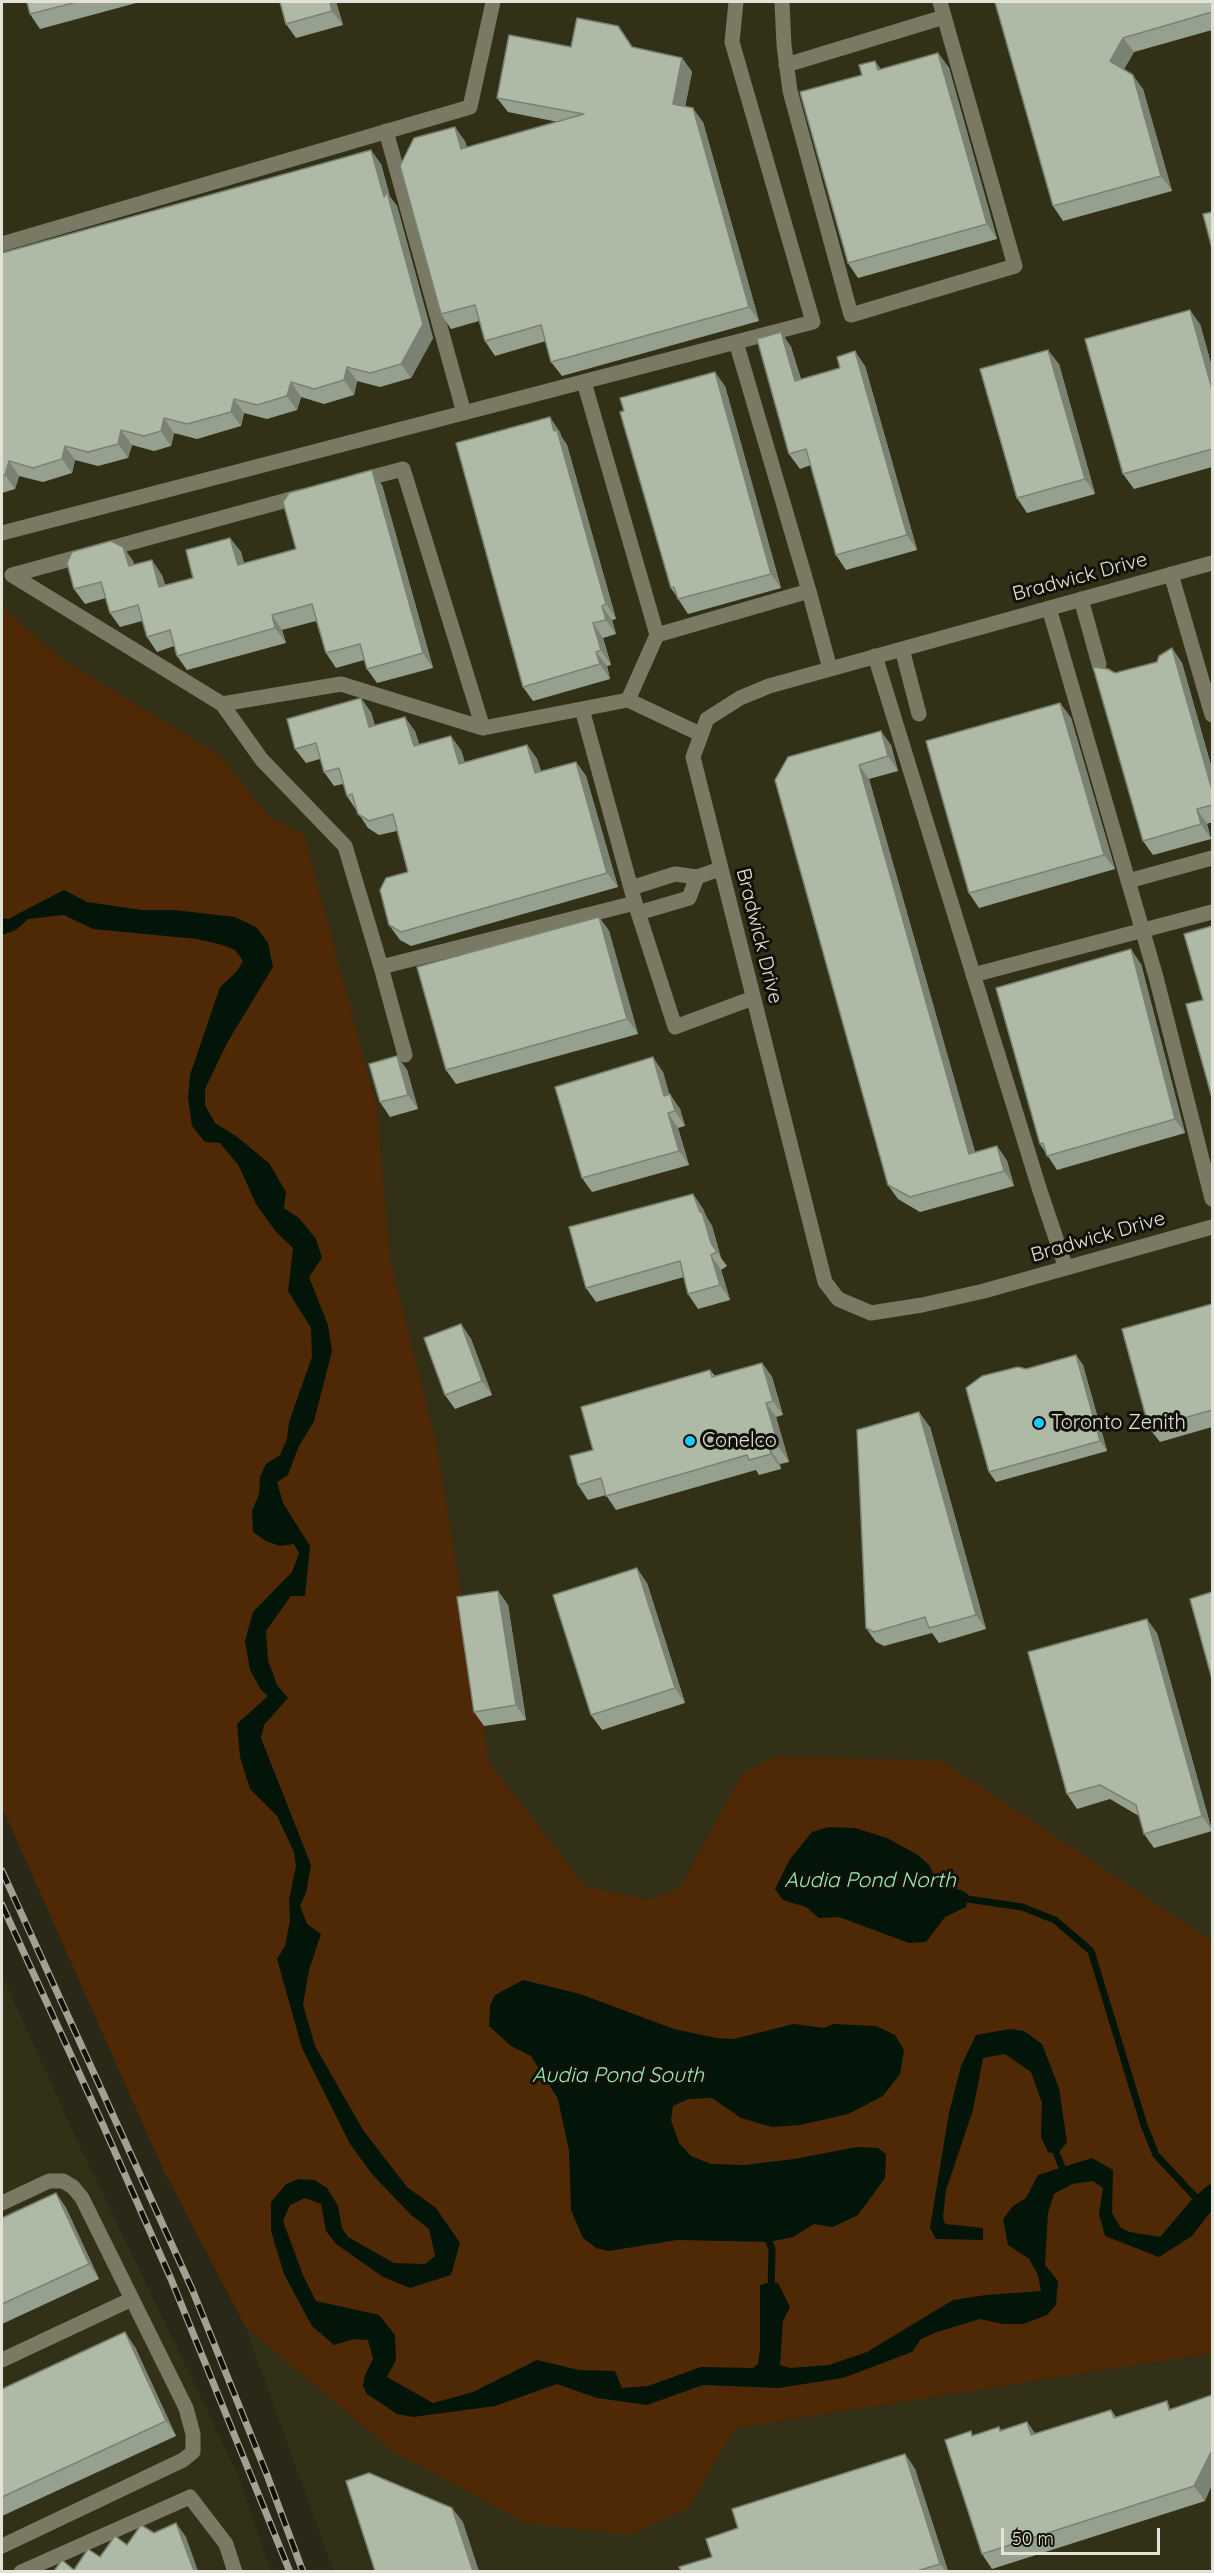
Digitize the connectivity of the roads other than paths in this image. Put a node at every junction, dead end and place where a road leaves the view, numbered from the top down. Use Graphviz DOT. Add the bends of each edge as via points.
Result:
graph roads {
  1 [pos="492,2"];
  2 [pos="736,2"];
  3 [pos="782,2"];
  4 [pos="940,2"];
  5 [pos="944,17"];
  6 [pos="786,65"];
  7 [pos="386,131"];
  8 [pos="2,244"];
  9 [pos="736,342"];
  10 [pos="584,382"];
  11 [pos="464,413"];
  12 [pos="345,485"];
  13 [pos="322,491"];
  14 [pos="2,533"];
  15 [pos="1212,562"];
  16 [pos="1171,574"];
  17 [pos="808,591"];
  18 [pos="1081,599"];
  19 [pos="1049,608"];
  20 [pos="657,635"];
  21 [pos="902,649"];
  22 [pos="876,656"];
  23 [pos="1099,664"];
  24 [pos="830,669"];
  25 [pos="628,699"];
  26 [pos="222,705"];
  27 [pos="582,709"];
  28 [pos="919,714"];
  29 [pos="1212,715"];
  30 [pos="483,728"];
  31 [pos="700,735"];
  32 [pos="1212,858"];
  33 [pos="720,869"];
  34 [pos="697,877"];
  35 [pos="1128,881"];
  36 [pos="635,901"];
  37 [pos="1212,912"];
  38 [pos="1143,931"];
  39 [pos="381,967"];
  40 [pos="973,975"];
  41 [pos="753,998"];
  42 [pos="405,1055"];
  43 [pos="1212,1199"];
  44 [pos="1212,1227"];
  45 [pos="1066,1268"];
  46 [pos="2,2203"];
  47 [pos="132,2299"];
  48 [pos="2,2360"];
  49 [pos="2,2546"];
  50 [pos="21,2571"];
  51 [pos="235,2571"];
  1 -- 7 [label="street" via="470,107"];
  2 -- 9 [label="street" via="732,42 813,322"];
  3 -- 6 [label="street"];
  4 -- 5 [label="street"];
  5 -- 6 [label="street"];
  5 -- 6 [label="street" via="1015,266 851,315 789,91"];
  7 -- 8 [label="street"];
  7 -- 11 [label="street"];
  9 -- 10 [label="street"];
  9 -- 17 [label="street"];
  10 -- 11 [label="street"];
  10 -- 20 [label="street"];
  11 -- 14 [label="street"];
  12 -- 30 [label="street" via="403,469"];
  13 -- 26 [label="street" via="12,574"];
  15 -- 16 [label="street, Bradwick Drive"];
  16 -- 18 [label="street, Bradwick Drive"];
  16 -- 29 [label="street"];
  17 -- 20 [label="street"];
  17 -- 24 [label="street"];
  18 -- 19 [label="street, Bradwick Drive"];
  18 -- 23 [label="street"];
  19 -- 21 [label="street, Bradwick Drive"];
  19 -- 35 [label="street"];
  20 -- 25 [label="street"];
  21 -- 22 [label="street, Bradwick Drive"];
  21 -- 28 [label="street"];
  22 -- 24 [label="street, Bradwick Drive"];
  22 -- 40 [label="street"];
  24 -- 31 [label="street, Bradwick Drive" via="740,698 707,719"];
  25 -- 27 [label="street"];
  25 -- 31 [label="street"];
  26 -- 30 [label="street" via="341,684"];
  26 -- 39 [label="street" via="262,760 345,846"];
  27 -- 30 [label="street"];
  27 -- 36 [label="street"];
  31 -- 33 [label="street, Bradwick Drive" via="693,757"];
  32 -- 35 [label="street"];
  33 -- 34 [label="street"];
  33 -- 41 [label="street, Bradwick Drive"];
  34 -- 36 [label="street" via="675,874"];
  34 -- 36 [label="street" via="689,898"];
  35 -- 38 [label="street"];
  36 -- 39 [label="street"];
  36 -- 41 [label="street" via="675,1027"];
  37 -- 38 [label="street"];
  38 -- 40 [label="street"];
  38 -- 43 [label="street"];
  39 -- 42 [label="street"];
  40 -- 45 [label="street"];
  41 -- 45 [label="street, Bradwick Drive" via="825,1282 838,1299 871,1313 984,1291"];
  44 -- 45 [label="street, Bradwick Drive"];
  46 -- 47 [label="street" via="49,2181 63,2181 73,2187"];
  47 -- 48 [label="street"];
  47 -- 49 [label="street" via="186,2408 193,2451 173,2465"];
  50 -- 51 [label="street" via="190,2497 226,2544"];
}
